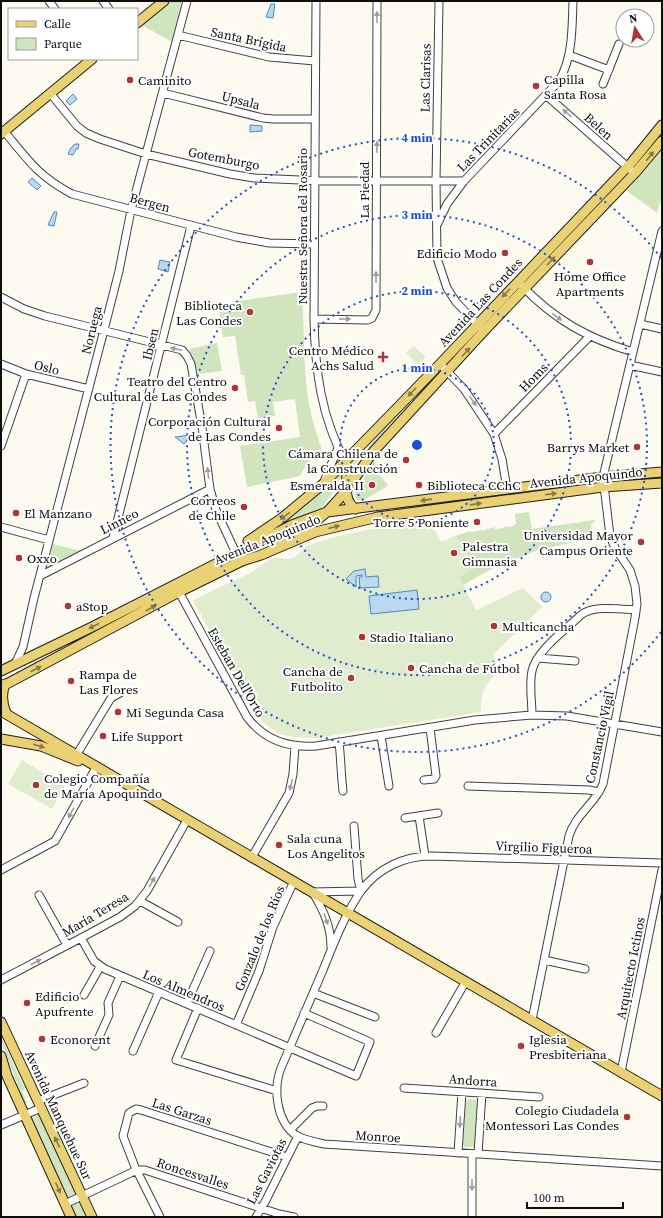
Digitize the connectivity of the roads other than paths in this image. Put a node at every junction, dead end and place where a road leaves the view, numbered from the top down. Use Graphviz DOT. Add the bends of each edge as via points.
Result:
graph roads {
  1 [pos="164,1"];
  2 [pos="187,1"];
  3 [pos="316,1"];
  4 [pos="377,1"];
  5 [pos="439,1"];
  6 [pos="573,1"];
  7 [pos="138,22"];
  8 [pos="178,35"];
  9 [pos="617,48"];
  10 [pos="569,55"];
  11 [pos="91,60"];
  12 [pos="315,61"];
  13 [pos="609,70"];
  14 [pos="603,84"];
  15 [pos="50,93"];
  16 [pos="162,93"];
  17 [pos="547,96"];
  18 [pos="315,119"];
  19 [pos="662,125"];
  20 [pos="3,133"];
  21 [pos="662,141"];
  22 [pos="146,154"];
  23 [pos="628,167"];
  24 [pos="635,174"];
  25 [pos="464,180"];
  26 [pos="315,181"];
  27 [pos="436,181"];
  28 [pos="376,182"];
  29 [pos="131,210"];
  30 [pos="191,226"];
  31 [pos="662,231"];
  32 [pos="314,244"];
  33 [pos="436,245"];
  34 [pos="517,282"];
  35 [pos="524,289"];
  36 [pos="1,298"];
  37 [pos="314,319"];
  38 [pos="476,324"];
  39 [pos="640,324"];
  40 [pos="662,329"];
  41 [pos="104,330"];
  42 [pos="484,331"];
  43 [pos="590,336"];
  44 [pos="162,346"];
  45 [pos="633,352"];
  46 [pos="1,364"];
  47 [pos="440,364"];
  48 [pos="630,365"];
  49 [pos="447,372"];
  50 [pos="662,372"];
  51 [pos="26,374"];
  52 [pos="89,389"];
  53 [pos="494,434"];
  54 [pos="1,446"];
  55 [pos="338,448"];
  56 [pos="345,461"];
  57 [pos="662,472"];
  58 [pos="603,477"];
  59 [pos="662,483"];
  60 [pos="323,484"];
  61 [pos="603,487"];
  62 [pos="210,489"];
  63 [pos="507,489"];
  64 [pos="346,491"];
  65 [pos="356,509"];
  66 [pos="327,512"];
  67 [pos="1,527"];
  68 [pos="114,538"];
  69 [pos="49,540"];
  70 [pos="234,549"];
  71 [pos="242,561"];
  72 [pos="215,563"];
  73 [pos="40,576"];
  74 [pos="179,592"];
  75 [pos="636,610"];
  76 [pos="538,658"];
  77 [pos="575,661"];
  78 [pos="15,664"];
  79 [pos="1,671"];
  80 [pos="3,686"];
  81 [pos="120,693"];
  82 [pos="4,712"];
  83 [pos="532,715"];
  84 [pos="614,723"];
  85 [pos="28,726"];
  86 [pos="430,728"];
  87 [pos="662,732"];
  88 [pos="381,736"];
  89 [pos="1,739"];
  90 [pos="339,742"];
  91 [pos="295,746"];
  92 [pos="77,754"];
  93 [pos="96,766"];
  94 [pos="424,780"];
  95 [pos="389,786"];
  96 [pos="468,786"];
  97 [pos="343,791"];
  98 [pos="599,792"];
  99 [pos="438,812"];
  100 [pos="419,816"];
  101 [pos="405,818"];
  102 [pos="187,820"];
  103 [pos="354,826"];
  104 [pos="425,856"];
  105 [pos="252,857"];
  106 [pos="564,860"];
  107 [pos="662,863"];
  108 [pos="1,870"];
  109 [pos="662,870"];
  110 [pos="294,881"];
  111 [pos="361,891"];
  112 [pos="312,892"];
  113 [pos="39,895"];
  114 [pos="140,901"];
  115 [pos="349,913"];
  116 [pos="178,922"];
  117 [pos="81,938"];
  118 [pos="67,946"];
  119 [pos="331,950"];
  120 [pos="210,951"];
  121 [pos="544,960"];
  122 [pos="100,967"];
  123 [pos="585,969"];
  124 [pos="120,976"];
  125 [pos="1,980"];
  126 [pos="466,981"];
  127 [pos="159,992"];
  128 [pos="313,993"];
  129 [pos="84,995"];
  130 [pos="187,1004"];
  131 [pos="198,1008"];
  132 [pos="304,1013"];
  133 [pos="375,1017"];
  134 [pos="532,1020"];
  135 [pos="2,1022"];
  136 [pos="236,1025"];
  137 [pos="436,1033"];
  138 [pos="95,1046"];
  139 [pos="290,1048"];
  140 [pos="133,1051"];
  141 [pos="1,1056"];
  142 [pos="1,1066"];
  143 [pos="621,1072"];
  144 [pos="7,1076"];
  145 [pos="84,1083"];
  146 [pos="404,1088"];
  147 [pos="277,1091"];
  148 [pos="462,1092"];
  149 [pos="482,1093"];
  150 [pos="662,1096"];
  151 [pos="540,1097"];
  152 [pos="40,1104"];
  153 [pos="323,1106"];
  154 [pos="25,1115"];
  155 [pos="1,1125"];
  156 [pos="290,1130"];
  157 [pos="298,1136"];
  158 [pos="458,1153"];
  159 [pos="475,1154"];
  160 [pos="287,1157"];
  161 [pos="662,1166"];
  162 [pos="137,1170"];
  163 [pos="82,1196"];
  164 [pos="65,1204"];
  165 [pos="262,1208"];
  166 [pos="71,1217"];
  167 [pos="92,1217"];
  168 [pos="160,1217"];
  169 [pos="256,1217"];
  170 [pos="294,1217"];
  171 [pos="472,1217"];
  1 -- 7 [label="main road"];
  2 -- 8 [label="street, Noruega"];
  3 -- 12 [label="street, Nuestra Señora del Rosario"];
  28 -- 4 [label="street, La Piedad, one-way"];
  5 -- 27 [label="street, Las Clarisas"];
  6 -- 10 [label="street, Las Trinitarias"];
  8 -- 12 [label="street, Santa Brígida" via="269,57"];
  8 -- 16 [label="street, Noruega"];
  9 -- 13 [label="street"];
  10 -- 13 [label="street"];
  10 -- 17 [label="street, Las Trinitarias" via="564,74"];
  11 -- 15 [label="main road"];
  12 -- 18 [label="street, Nuestra Señora del Rosario"];
  13 -- 14 [label="street"];
  15 -- 20 [label="main road"];
  15 -- 22 [label="street, Gotemburgo" via="70,120 86,133"];
  16 -- 18 [label="street, Upsala" via="263,118"];
  16 -- 22 [label="street, Noruega"];
  23 -- 17 [label="street, Belen, one-way"];
  17 -- 25 [label="street, Las Trinitarias"];
  18 -- 26 [label="street, Nuestra Señora del Rosario"];
  19 -- 23 [label="main road, Avenida Las Condes"];
  20 -- 29 [label="street, Bergen" via="29,162 53,183 72,194"];
  24 -- 21 [label="main road, Avenida Las Condes, one-way"];
  22 -- 26 [label="street, Gotemburgo" via="241,176"];
  22 -- 29 [label="street, Noruega"];
  23 -- 24 [label="street, Belen"];
  23 -- 34 [label="main road, Avenida Las Condes"];
  35 -- 24 [label="main road, Avenida Las Condes, one-way"];
  25 -- 27 [label="street, Gotemburgo"];
  25 -- 33 [label="street, Las Trinitarias" via="443,210"];
  26 -- 28 [label="street, Gotemburgo"];
  26 -- 32 [label="street, Nuestra Señora del Rosario"];
  27 -- 28 [label="street, Gotemburgo"];
  27 -- 33 [label="street, Las Clarisas"];
  37 -- 28 [label="street, La Piedad, one-way" via="368,320 375,315"];
  29 -- 30 [label="street, Bergen"];
  29 -- 41 [label="street, Noruega"];
  30 -- 32 [label="street, Bergen" via="270,243"];
  30 -- 44 [label="street, Ibsen"];
  31 -- 39 [label="street, Constancio Vigil"];
  32 -- 37 [label="street, Nuestra Señora del Rosario"];
  33 -- 38 [label="street, Las Clarisas" via="437,258 447,288"];
  34 -- 35 [label="street"];
  34 -- 38 [label="main road, Avenida Las Condes, one-way"];
  35 -- 42 [label="main road, Avenida Las Condes"];
  35 -- 43 [label="street, one-way" via="556,317"];
  36 -- 41 [label="street" via="45,316"];
  37 -- 55 [label="street, Nuestra Señora del Rosario" via="315,362 319,387"];
  38 -- 42 [label="street, Las Clarisas"];
  38 -- 47 [label="main road, Avenida Las Condes"];
  39 -- 40 [label="street"];
  39 -- 45 [label="street, Constancio Vigil"];
  41 -- 44 [label="street"];
  41 -- 52 [label="street, Noruega"];
  49 -- 42 [label="main road, Avenida Las Condes, one-way"];
  43 -- 45 [label="street"];
  43 -- 53 [label="street, Homs"];
  62 -- 44 [label="street, one-way" via="191,364 182,350"];
  44 -- 68 [label="street, Ibsen"];
  45 -- 48 [label="street, Constancio Vigil"];
  46 -- 51 [label="street, Oslo"];
  47 -- 49 [label="street"];
  47 -- 56 [label="main road, Avenida Las Condes, one-way"];
  48 -- 50 [label="street"];
  48 -- 58 [label="street, Constancio Vigil"];
  49 -- 53 [label="street, one-way" via="464,389"];
  49 -- 64 [label="main road, Avenida Las Condes" via="373,452"];
  51 -- 52 [label="street, Oslo"];
  51 -- 54 [label="street"];
  52 -- 69 [label="street, Noruega"];
  53 -- 63 [label="street" via="502,458"];
  55 -- 56 [label="street, Nuestra Señora del Rosario"];
  55 -- 60 [label="street"];
  56 -- 60 [label="main road, Avenida Las Condes"];
  56 -- 64 [label="main road" via="348,470"];
  57 -- 58 [label="main road, Avenida Apoquindo"];
  58 -- 61 [label="street, Constancio Vigil"];
  58 -- 63 [label="main road, Avenida Apoquindo"];
  59 -- 61 [label="main road, Avenida Apoquindo"];
  60 -- 70 [label="main road, Avenida Las Condes, one-way" via="282,518"];
  71 -- 61 [label="main road, Avenida Apoquindo, one-way" via="315,532 378,517"];
  61 -- 75 [label="street, Constancio Vigil" via="610,536 633,578"];
  62 -- 68 [label="street, Linneo"];
  62 -- 70 [label="street" via="216,510"];
  63 -- 65 [label="main road, Avenida Apoquindo, one-way"];
  64 -- 65 [label="main road" via="350,503"];
  64 -- 66 [label="main road, Avenida Las Condes"];
  65 -- 66 [label="main road, Avenida Apoquindo"];
  66 -- 71 [label="main road, Avenida Las Condes" via="316,521"];
  66 -- 72 [label="main road, Avenida Apoquindo" via="292,525"];
  67 -- 69 [label="street"];
  68 -- 73 [label="street, Linneo"];
  69 -- 73 [label="street, Noruega"];
  70 -- 72 [label="main road, Avenida Las Condes"];
  71 -- 74 [label="main road, Avenida Apoquindo"];
  72 -- 78 [label="main road, Avenida Apoquindo, one-way"];
  73 -- 78 [label="street, Noruega" via="23,647"];
  80 -- 74 [label="main road, Avenida Apoquindo, one-way"];
  74 -- 91 [label="street, Esteban Dell'Orto" via="250,722 270,738"];
  75 -- 76 [label="street" via="587,611"];
  75 -- 84 [label="street, Constancio Vigil"];
  76 -- 77 [label="street"];
  76 -- 83 [label="street" via="532,675"];
  78 -- 79 [label="main road, Avenida Apoquindo"];
  80 -- 82 [label="main road"];
  81 -- 92 [label="street" via="111,698"];
  82 -- 85 [label="main road"];
  83 -- 84 [label="street, Esteban Dell'Orto" via="567,716"];
  83 -- 86 [label="street, Esteban Dell'Orto" via="475,720"];
  84 -- 87 [label="street, Esteban Dell'Orto"];
  84 -- 98 [label="street, Constancio Vigil"];
  85 -- 89 [label="main road" via="24,736"];
  85 -- 92 [label="main road"];
  86 -- 88 [label="street, Esteban Dell'Orto"];
  86 -- 94 [label="street" via="436,776 434,779"];
  88 -- 90 [label="street, Esteban Dell'Orto"];
  88 -- 95 [label="street"];
  89 -- 93 [label="main road, one-way" via="41,746"];
  90 -- 91 [label="street, Esteban Dell'Orto"];
  90 -- 97 [label="street"];
  91 -- 105 [label="street, one-way" via="289,792"];
  92 -- 93 [label="main road"];
  93 -- 102 [label="main road"];
  93 -- 108 [label="street, one-way" via="55,841"];
  96 -- 98 [label="street"];
  98 -- 106 [label="street, Constancio Vigil" via="573,824"];
  99 -- 100 [label="street"];
  100 -- 101 [label="street"];
  100 -- 104 [label="street"];
  102 -- 105 [label="main road"];
  114 -- 102 [label="street, María Teresa, one-way"];
  103 -- 111 [label="street"];
  104 -- 106 [label="street, Virgilio Figueroa"];
  104 -- 111 [label="street, Virgilio Figueroa" via="411,857 393,864 378,874"];
  105 -- 110 [label="main road"];
  106 -- 107 [label="street, Virgilio Figueroa"];
  106 -- 121 [label="street, Constancio Vigil"];
  109 -- 143 [label="street, Arquitecto Ictinos"];
  110 -- 112 [label="main road"];
  110 -- 136 [label="street, Gonzalo de los Ríos" via="273,927 259,971"];
  111 -- 112 [label="street"];
  111 -- 115 [label="street, Virgilio Figueroa"];
  112 -- 115 [label="main road"];
  112 -- 119 [label="street, Monroe, one-way" via="321,905 327,921"];
  113 -- 118 [label="street"];
  114 -- 116 [label="street"];
  114 -- 117 [label="street, María Teresa" via="125,914"];
  115 -- 119 [label="street, Monroe"];
  115 -- 126 [label="main road"];
  117 -- 118 [label="street, María Teresa"];
  117 -- 122 [label="street, Los Almendros"];
  125 -- 118 [label="street, María Teresa, one-way"];
  119 -- 128 [label="street, Monroe"];
  120 -- 130 [label="street"];
  121 -- 123 [label="street"];
  121 -- 134 [label="street, Constancio Vigil"];
  122 -- 124 [label="street, Los Almendros"];
  122 -- 129 [label="street"];
  124 -- 127 [label="street, Los Almendros"];
  124 -- 138 [label="street" via="108,1003 109,1016"];
  126 -- 134 [label="main road"];
  126 -- 137 [label="street"];
  127 -- 130 [label="street, Los Almendros"];
  127 -- 140 [label="street"];
  128 -- 132 [label="street, Monroe"];
  128 -- 133 [label="street"];
  130 -- 131 [label="street, Los Almendros"];
  131 -- 136 [label="street, Los Almendros"];
  131 -- 147 [label="street" via="176,1060"];
  132 -- 139 [label="street, Monroe"];
  132 -- 139 [label="street, Los Almendros" via="370,1042 356,1076"];
  134 -- 143 [label="main road"];
  135 -- 152 [label="main road, Avenida Manquehue Sur"];
  136 -- 139 [label="street, Los Almendros"];
  139 -- 147 [label="street, Monroe" via="279,1075"];
  141 -- 144 [label="main road"];
  142 -- 144 [label="main road"];
  143 -- 150 [label="main road"];
  144 -- 154 [label="main road"];
  145 -- 152 [label="street"];
  146 -- 148 [label="street, Andorra"];
  147 -- 156 [label="street, Monroe" via="281,1114"];
  148 -- 149 [label="street, Andorra"];
  148 -- 158 [label="street, one-way"];
  149 -- 151 [label="street, Andorra"];
  149 -- 159 [label="street"];
  152 -- 154 [label="street"];
  163 -- 152 [label="main road, Avenida Manquehue Sur, one-way"];
  153 -- 156 [label="street" via="312,1108"];
  154 -- 155 [label="street"];
  154 -- 164 [label="main road, one-way"];
  156 -- 157 [label="street, Monroe"];
  157 -- 158 [label="street, Monroe" via="324,1144"];
  157 -- 160 [label="street, Las Gaviotas"];
  158 -- 159 [label="street, Monroe"];
  159 -- 161 [label="street, Monroe"];
  159 -- 171 [label="street, one-way"];
  160 -- 162 [label="street, Las Garzas" via="136,1109 130,1113 123,1136"];
  160 -- 165 [label="street, Las Gaviotas"];
  162 -- 163 [label="street, Roncesvalles"];
  162 -- 165 [label="street, Roncesvalles" via="145,1170"];
  162 -- 168 [label="street"];
  163 -- 164 [label="street, Roncesvalles"];
  163 -- 167 [label="main road, Avenida Manquehue Sur"];
  164 -- 166 [label="main road"];
  165 -- 169 [label="street, Las Gaviotas"];
  165 -- 170 [label="street, Roncesvalles"];
}
